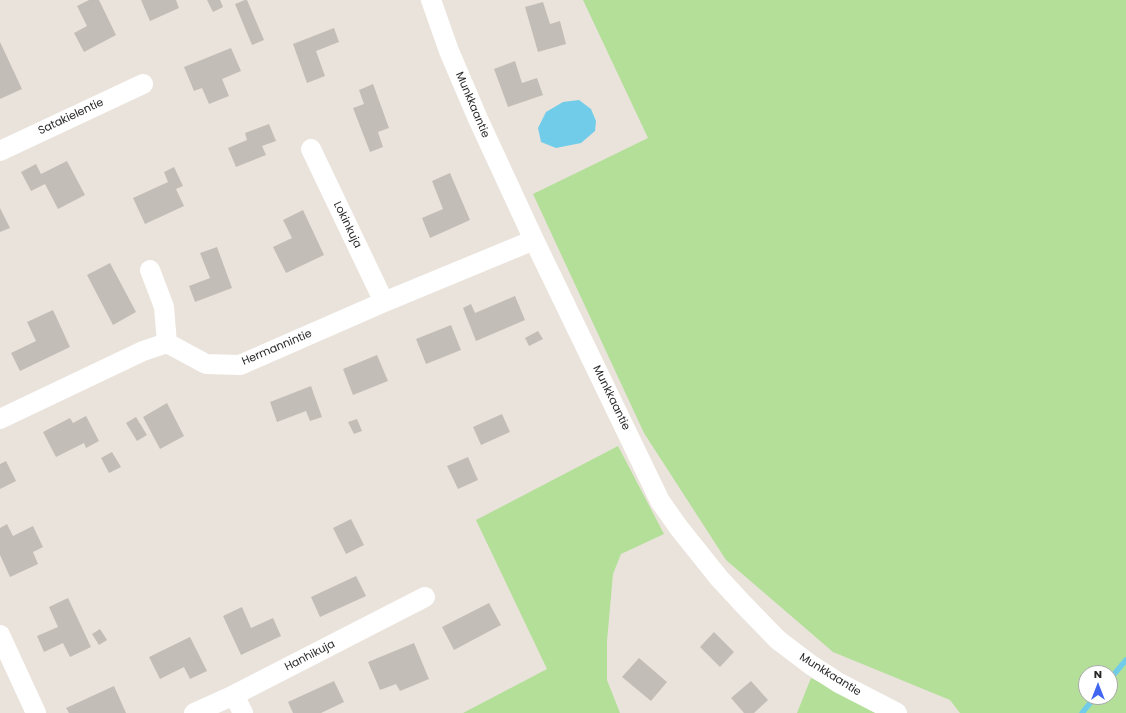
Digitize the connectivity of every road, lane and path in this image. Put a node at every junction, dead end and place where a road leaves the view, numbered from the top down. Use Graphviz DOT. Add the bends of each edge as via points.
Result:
graph roads {
  1 [pos="431,0"];
  2 [pos="143,84"];
  3 [pos="311,149"];
  4 [pos="0,151"];
  5 [pos="534,240"];
  6 [pos="150,270"];
  7 [pos="384,302"];
  8 [pos="166,343"];
  9 [pos="0,419"];
  10 [pos="425,597"];
  11 [pos="0,635"];
  12 [pos="234,695"];
  13 [pos="36,713"];
  14 [pos="194,713"];
  15 [pos="243,713"];
  16 [pos="897,713"];
  1 -- 5 [label="street, Munkkaantie" via="478,119"];
  2 -- 4 [label="street, Satakielentie"];
  3 -- 7 [label="street, Lokinkuja"];
  5 -- 7 [label="street, Hermannintie"];
  5 -- 16 [label="street, Munkkaantie" via="660,501 679,528 719,578 778,640 839,683"];
  6 -- 8 [label="street" via="164,307"];
  7 -- 8 [label="street, Hermannintie" via="240,366 206,364"];
  8 -- 9 [label="street" via="143,351"];
  10 -- 12 [label="street, Hanhikuja"];
  11 -- 13 [label="street"];
  12 -- 14 [label="street, Hanhikuja"];
  12 -- 15 [label="street"];
}
